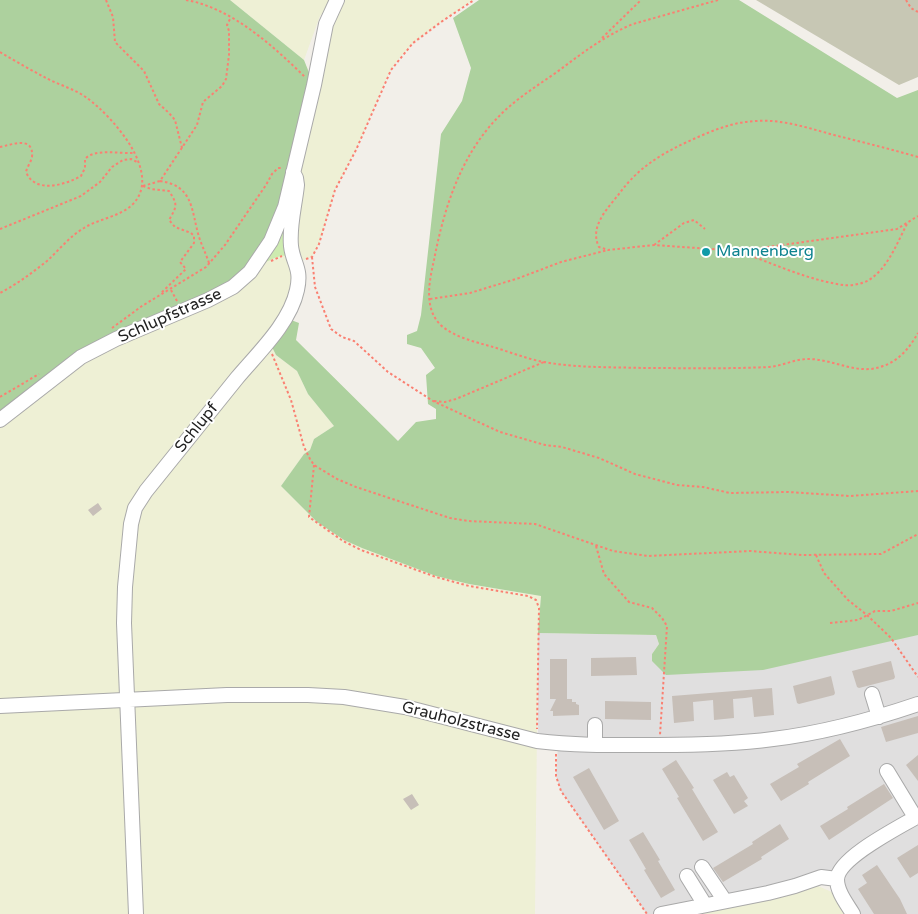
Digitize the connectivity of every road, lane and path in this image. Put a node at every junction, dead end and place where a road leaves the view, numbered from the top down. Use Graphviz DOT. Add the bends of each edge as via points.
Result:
graph roads {
  1 [pos="106,0"];
  2 [pos="186,0"];
  3 [pos="337,0"];
  4 [pos="474,0"];
  5 [pos="641,0"];
  6 [pos="718,0"];
  7 [pos="906,0"];
  8 [pos="918,12"];
  9 [pos="231,17"];
  10 [pos="601,40"];
  11 [pos="0,52"];
  12 [pos="314,85"];
  13 [pos="0,146"];
  14 [pos="182,148"];
  15 [pos="134,154"];
  16 [pos="918,157"];
  17 [pos="138,162"];
  18 [pos="293,172"];
  19 [pos="160,181"];
  20 [pos="143,186"];
  21 [pos="918,216"];
  22 [pos="908,224"];
  23 [pos="0,229"];
  24 [pos="704,229"];
  25 [pos="654,245"];
  26 [pos="608,250"];
  27 [pos="739,251"];
  28 [pos="312,257"];
  29 [pos="296,260"];
  30 [pos="209,263"];
  31 [pos="253,268"];
  32 [pos="170,290"];
  33 [pos="0,293"];
  34 [pos="157,297"];
  35 [pos="430,299"];
  36 [pos="918,333"];
  37 [pos="268,342"];
  38 [pos="544,362"];
  39 [pos="433,401"];
  40 [pos="0,420"];
  41 [pos="314,465"];
  42 [pos="918,491"];
  43 [pos="918,534"];
  44 [pos="596,545"];
  45 [pos="816,555"];
  46 [pos="918,603"];
  47 [pos="867,615"];
  48 [pos="830,623"];
  49 [pos="918,677"];
  50 [pos="872,694"];
  51 [pos="126,699"];
  52 [pos="918,704"];
  53 [pos="0,706"];
  54 [pos="879,717"];
  55 [pos="595,725"];
  56 [pos="537,741"];
  57 [pos="558,744"];
  58 [pos="595,745"];
  59 [pos="659,745"];
  60 [pos="887,771"];
  61 [pos="917,816"];
  62 [pos="702,867"];
  63 [pos="687,876"];
  64 [pos="837,879"];
  65 [pos="725,901"];
  66 [pos="705,905"];
  67 [pos="136,914"];
  68 [pos="647,914"];
  69 [pos="661,914"];
  70 [pos="853,914"];
  1 -- 14 [label="path" via="113,17 116,42 144,71 159,104 174,120"];
  2 -- 9 [label="path" via="206,4"];
  3 -- 12 [label="street, Schlupfstrasse" via="326,24"];
  4 -- 28 [label="path" via="413,43 391,70 336,190 320,244"];
  5 -- 10 [label="path"];
  6 -- 10 [label="path" via="633,24"];
  7 -- 8 [label="path"];
  9 -- 12 [label="path" via="276,48"];
  9 -- 14 [label="path" via="227,25 230,55 226,79 203,102 197,125"];
  10 -- 35 [label="path" via="511,105 481,136 458,176 445,212 431,274"];
  11 -- 15 [label="path" via="86,97 111,118"];
  12 -- 18 [label="street, Schlupfstrasse"];
  13 -- 15 [label="path" via="26,144 32,157 26,172 29,180 44,187 73,181 81,176 85,159 90,154"];
  14 -- 19 [label="path"];
  15 -- 17 [label="path"];
  16 -- 26 [label="path" via="791,123 755,121 723,127 656,157 626,184 597,226 595,238 599,247"];
  17 -- 20 [label="path"];
  17 -- 23 [label="path" via="123,160 81,196"];
  18 -- 29 [label="street, Schlupf" via="297,185 291,239"];
  18 -- 30 [label="path" via="282,167 274,170 225,245"];
  18 -- 31 [label="street, Schlupfstrasse" via="285,207 271,241"];
  19 -- 20 [label="path"];
  19 -- 30 [label="path" via="172,183 184,191 191,202"];
  20 -- 33 [label="path" via="132,204 84,228 17,284"];
  20 -- 34 [label="path" via="169,191 176,207 169,220 175,227 194,236 194,243 180,262 186,269"];
  21 -- 22 [label="path"];
  22 -- 27 [label="path" via="897,229"];
  22 -- 27 [label="path" via="884,266 860,284 844,286 802,275"];
  24 -- 25 [label="path" via="694,220"];
  25 -- 26 [label="path"];
  25 -- 27 [label="path"];
  26 -- 35 [label="path" via="560,262 470,293"];
  28 -- 29 [label="path"];
  28 -- 39 [label="path" via="316,287 331,329 354,341 388,372"];
  29 -- 31 [label="path" via="282,256 262,267"];
  29 -- 37 [label="street, Schlupf" via="299,281 295,300"];
  30 -- 32 [label="path"];
  31 -- 40 [label="street, Schlupfstrasse" via="234,287 217,296 116,339 75,361"];
  35 -- 38 [label="path" via="437,322 453,334"];
  36 -- 38 [label="path" via="901,356 870,370 809,359 772,366 685,368 598,367"];
  37 -- 41 [label="path" via="291,400 304,447"];
  37 -- 51 [label="street, Schlupf" via="135,508 124,599"];
  38 -- 39 [label="path" via="456,399"];
  39 -- 42 [label="path" via="500,432 599,458 635,474 677,485 730,492 850,496"];
  41 -- 44 [label="path" via="356,487 450,518 535,524"];
  41 -- 56 [label="path" via="309,517 343,541 436,577 536,600 539,612"];
  43 -- 45 [label="path" via="881,554"];
  44 -- 45 [label="path" via="648,556 750,551"];
  44 -- 59 [label="path" via="604,574 629,602 652,608 667,626"];
  45 -- 47 [label="path" via="824,572 848,600"];
  46 -- 47 [label="path"];
  47 -- 48 [label="path" via="858,620"];
  47 -- 49 [label="path" via="895,642"];
  50 -- 54 [label="street"];
  51 -- 53 [label="street, Grauholzstrasse"];
  51 -- 56 [label="street, Grauholzstrasse" via="267,694 344,697 405,707"];
  51 -- 67 [label="street, Schlupf"];
  52 -- 54 [label="street, Grauholzstrasse"];
  54 -- 59 [label="street, Grauholzstrasse" via="774,739"];
  55 -- 58 [label="street"];
  56 -- 57 [label="street, Grauholzstrasse"];
  57 -- 58 [label="street, Grauholzstrasse"];
  57 -- 68 [label="path" via="556,776 561,791"];
  58 -- 59 [label="street, Grauholzstrasse"];
  60 -- 61 [label="street"];
  61 -- 64 [label="street" via="853,856"];
  62 -- 65 [label="street"];
  63 -- 66 [label="street"];
  64 -- 65 [label="street" via="821,877 768,893"];
  64 -- 70 [label="street"];
  65 -- 66 [label="street"];
  66 -- 69 [label="street"];
}
